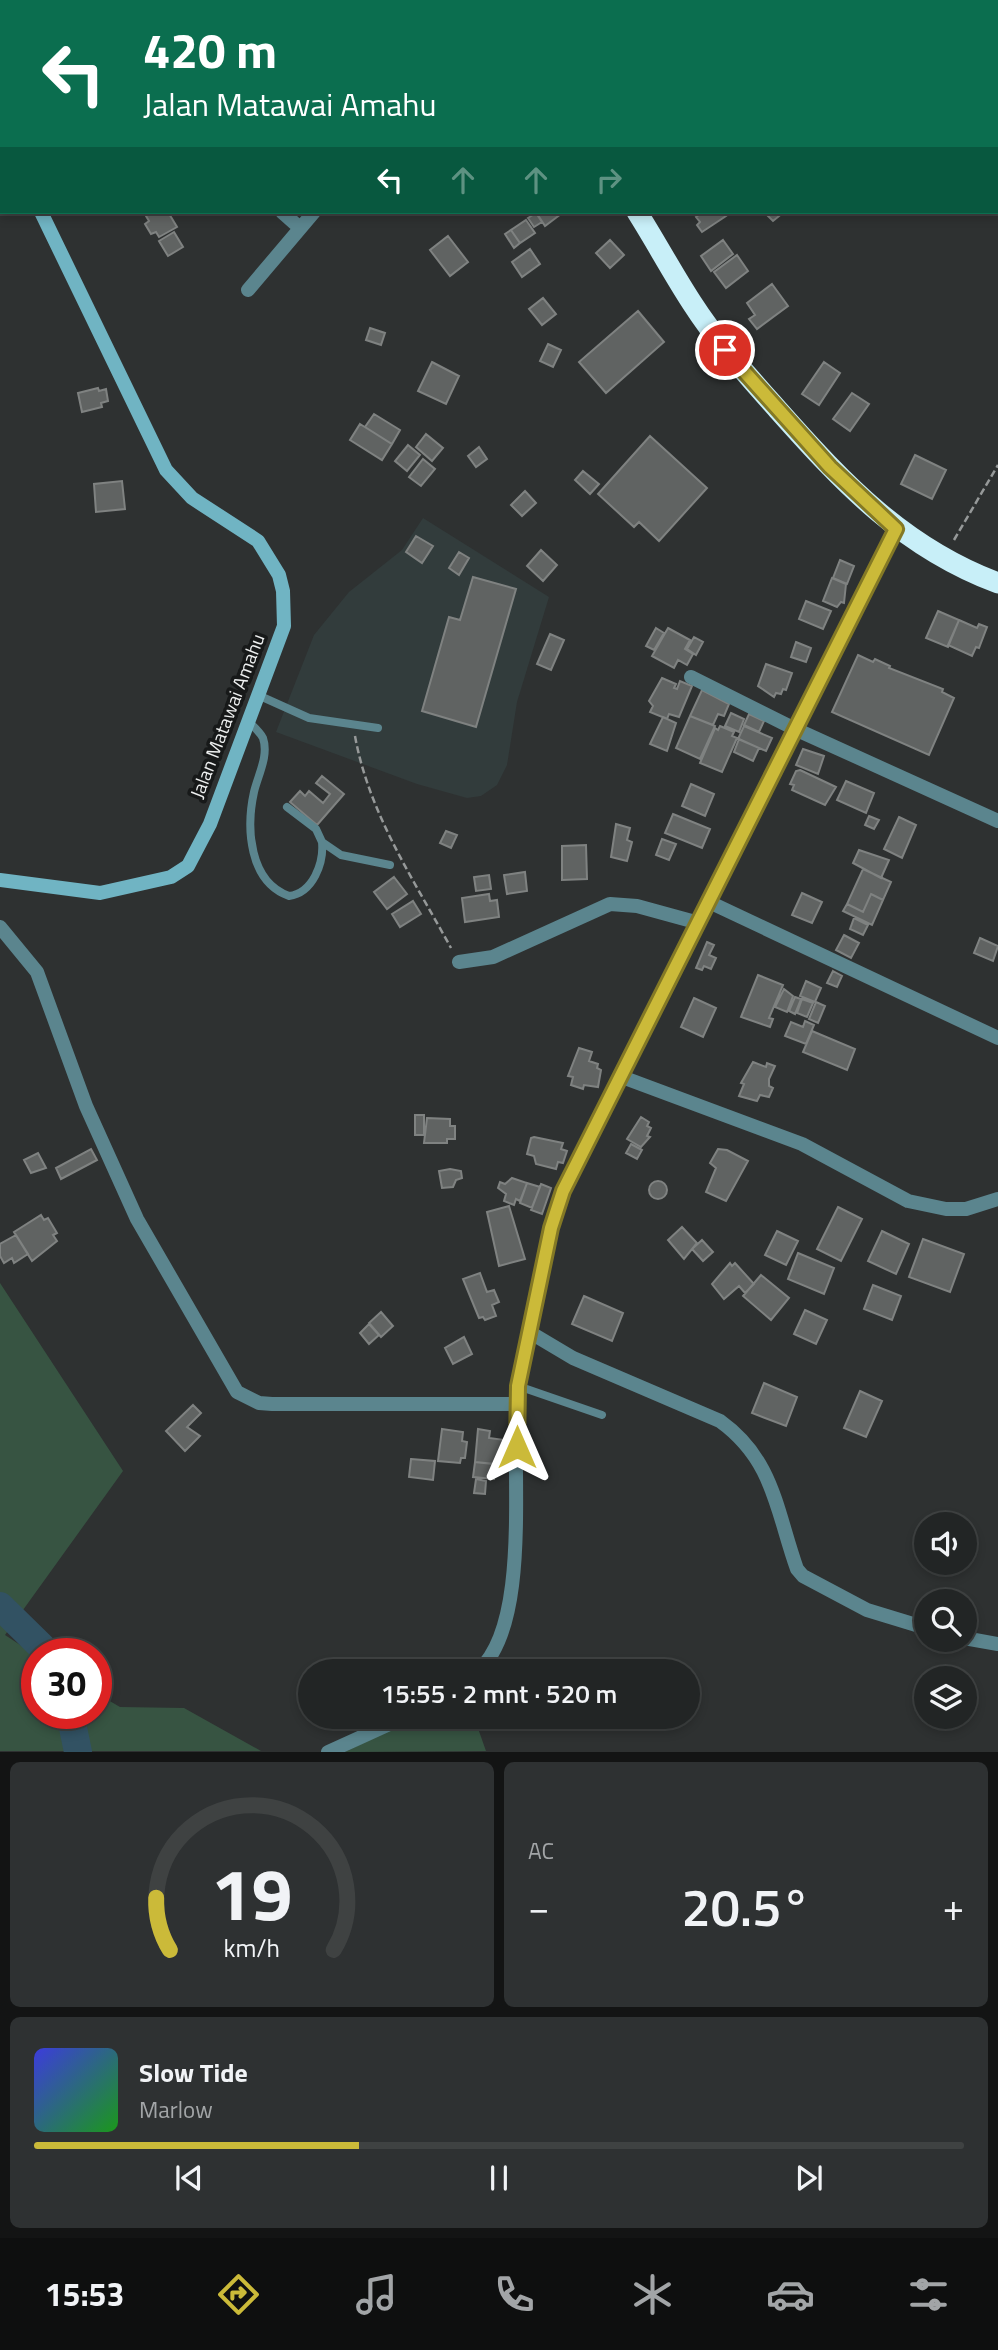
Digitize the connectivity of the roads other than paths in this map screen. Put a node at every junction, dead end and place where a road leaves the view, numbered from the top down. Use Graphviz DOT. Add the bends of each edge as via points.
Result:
graph roads {
  1 [pos="42,214"];
  2 [pos="284,214"];
  3 [pos="312,214"];
  4 [pos="638,214"];
  5 [pos="300,228"];
  6 [pos="248,290"];
  7 [pos="896,529"];
  8 [pos="998,583"];
  9 [pos="691,677"];
  10 [pos="260,696"];
  11 [pos="249,722"];
  12 [pos="378,728"];
  13 [pos="795,729"];
  14 [pos="287,807"];
  15 [pos="998,821"];
  16 [pos="322,842"];
  17 [pos="341,855"];
  18 [pos="322,856"];
  19 [pos="390,865"];
  20 [pos="0,880"];
  21 [pos="709,902"];
  22 [pos="699,923"];
  23 [pos="0,927"];
  24 [pos="459,962"];
  25 [pos="998,1038"];
  26 [pos="622,1077"];
  27 [pos="998,1199"];
  28 [pos="530,1334"];
  29 [pos="518,1386"];
  30 [pos="517,1404"];
  31 [pos="602,1415"];
  32 [pos="914,1624"];
  33 [pos="977,1640"];
  34 [pos="998,1644"];
  35 [pos="489,1659"];
  36 [pos="379,1729"];
  37 [pos="328,1752"];
  1 -- 10 [label="main road, Jalan Matawai Amahu" via="166,470 192,498 258,541 279,575 284,626"];
  2 -- 5 [label="street"];
  3 -- 5 [label="street"];
  4 -- 7 [label="highway" via="725,350 830,467"];
  5 -- 6 [label="street"];
  7 -- 8 [label="highway" via="943,558"];
  7 -- 13 [label="street"];
  9 -- 13 [label="street"];
  10 -- 11 [label="main road, Jalan Matawai Amahu"];
  10 -- 12 [label="lane" via="309,718"];
  11 -- 18 [label="lane" via="262,737 264,749 250,825 256,863 271,888 289,897 305,890"];
  11 -- 20 [label="main road, Jalan Matawai Amahu" via="211,824 188,866 171,877 100,893"];
  13 -- 15 [label="street"];
  13 -- 21 [label="street"];
  14 -- 16 [label="lane" via="316,829"];
  16 -- 17 [label="lane"];
  16 -- 18 [label="lane"];
  17 -- 18 [label="lane"];
  17 -- 19 [label="lane"];
  21 -- 22 [label="street"];
  21 -- 25 [label="street"];
  22 -- 24 [label="street" via="637,906 610,904 493,957"];
  22 -- 26 [label="street"];
  23 -- 30 [label="street" via="37,972 86,1106 136,1219 237,1392 272,1404"];
  26 -- 27 [label="street" via="802,1144 908,1201 966,1209"];
  26 -- 28 [label="street" via="563,1191"];
  28 -- 29 [label="street"];
  28 -- 32 [label="street" via="573,1358 720,1421 738,1434 762,1462 803,1576 867,1610"];
  29 -- 30 [label="street"];
  29 -- 31 [label="lane"];
  30 -- 35 [label="street" via="512,1583"];
  33 -- 34 [label="street"];
  36 -- 37 [label="street"];
}
